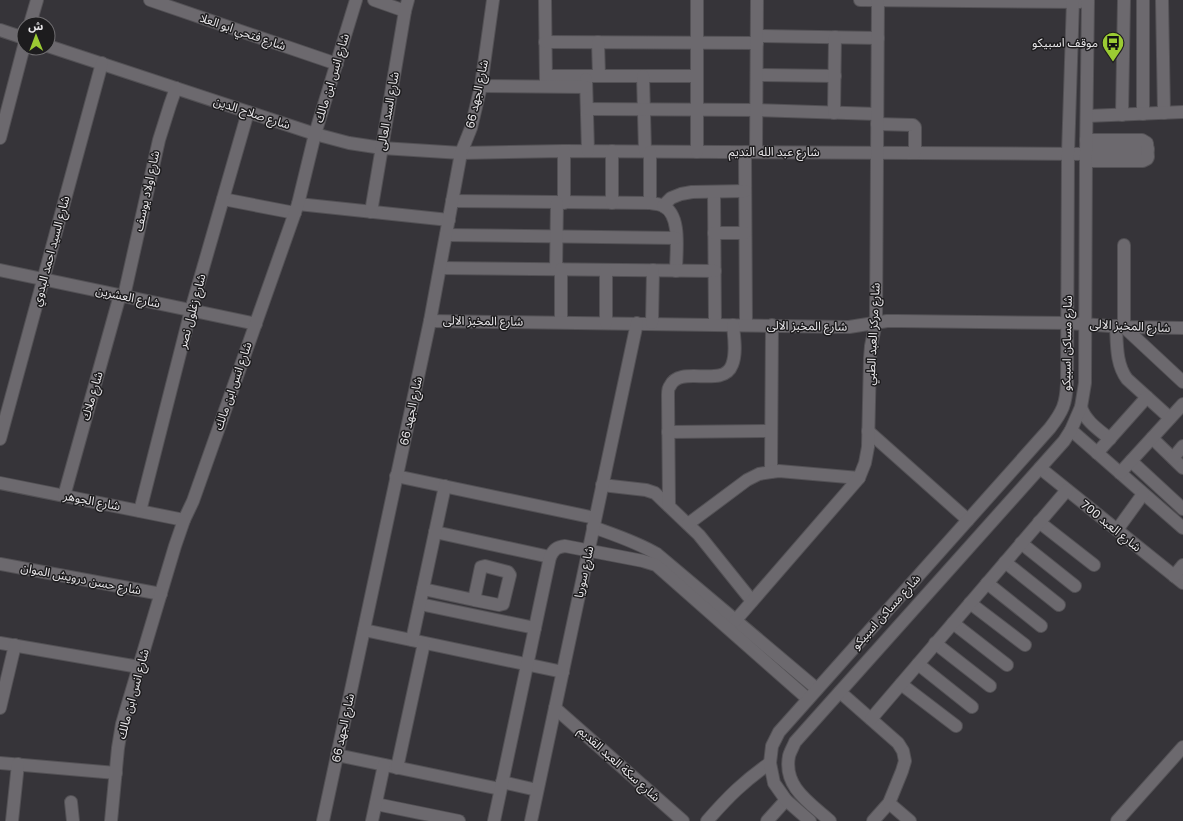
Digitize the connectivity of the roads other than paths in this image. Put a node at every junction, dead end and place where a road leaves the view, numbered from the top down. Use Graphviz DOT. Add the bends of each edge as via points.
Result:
graph roads {
  1 [pos="37,0"];
  2 [pos="150,0"];
  3 [pos="356,0"];
  4 [pos="374,0"];
  5 [pos="493,0"];
  6 [pos="545,0"];
  7 [pos="697,0"];
  8 [pos="758,0"];
  9 [pos="860,0"];
  10 [pos="878,0"];
  11 [pos="911,0"];
  12 [pos="1124,0"];
  13 [pos="1143,0"];
  14 [pos="1162,0"];
  15 [pos="1039,1"];
  16 [pos="1073,1"];
  17 [pos="1090,1"];
  18 [pos="407,5"];
  19 [pos="32,16"];
  20 [pos="0,30"];
  21 [pos="16,35"];
  22 [pos="835,37"];
  23 [pos="878,38"];
  24 [pos="757,40"];
  25 [pos="545,42"];
  26 [pos="598,42"];
  27 [pos="698,43"];
  28 [pos="56,49"];
  29 [pos="21,56"];
  30 [pos="102,63"];
  31 [pos="337,64"];
  32 [pos="757,75"];
  33 [pos="599,76"];
  34 [pos="643,76"];
  35 [pos="697,76"];
  36 [pos="835,76"];
  37 [pos="546,81"];
  38 [pos="586,81"];
  39 [pos="481,86"];
  40 [pos="176,88"];
  41 [pos="587,109"];
  42 [pos="644,110"];
  43 [pos="697,110"];
  44 [pos="757,110"];
  45 [pos="248,112"];
  46 [pos="1183,112"];
  47 [pos="834,113"];
  48 [pos="1164,113"];
  49 [pos="3,114"];
  50 [pos="1143,114"];
  51 [pos="1122,115"];
  52 [pos="1087,116"];
  53 [pos="877,119"];
  54 [pos="315,134"];
  55 [pos="0,138"];
  56 [pos="382,148"];
  57 [pos="564,151"];
  58 [pos="588,151"];
  59 [pos="612,151"];
  60 [pos="648,151"];
  61 [pos="1086,151"];
  62 [pos="697,152"];
  63 [pos="751,152"];
  64 [pos="461,153"];
  65 [pos="877,153"];
  66 [pos="915,153"];
  67 [pos="1068,154"];
  68 [pos="745,191"];
  69 [pos="714,192"];
  70 [pos="223,199"];
  71 [pos="452,201"];
  72 [pos="561,202"];
  73 [pos="612,203"];
  74 [pos="650,203"];
  75 [pos="663,206"];
  76 [pos="296,208"];
  77 [pos="372,212"];
  78 [pos="449,220"];
  79 [pos="745,232"];
  80 [pos="714,233"];
  81 [pos="446,235"];
  82 [pos="557,236"];
  83 [pos="676,238"];
  84 [pos="1124,246"];
  85 [pos="440,268"];
  86 [pos="559,269"];
  87 [pos="0,270"];
  88 [pos="606,270"];
  89 [pos="653,270"];
  90 [pos="676,270"];
  91 [pos="715,271"];
  92 [pos="43,279"];
  93 [pos="122,296"];
  94 [pos="191,310"];
  95 [pos="430,320"];
  96 [pos="561,322"];
  97 [pos="876,322"];
  98 [pos="606,323"];
  99 [pos="637,323"];
  100 [pos="1068,323"];
  101 [pos="256,324"];
  102 [pos="652,324"];
  103 [pos="715,324"];
  104 [pos="1085,324"];
  105 [pos="733,325"];
  106 [pos="746,325"];
  107 [pos="772,325"];
  108 [pos="1120,327"];
  109 [pos="1183,328"];
  110 [pos="1183,382"];
  111 [pos="1147,397"];
  112 [pos="1183,404"];
  113 [pos="1081,407"];
  114 [pos="1170,418"];
  115 [pos="1072,430"];
  116 [pos="771,431"];
  117 [pos="868,431"];
  118 [pos="668,432"];
  119 [pos="1152,438"];
  120 [pos="0,439"];
  121 [pos="1110,439"];
  122 [pos="1183,446"];
  123 [pos="1097,453"];
  124 [pos="1172,458"];
  125 [pos="1131,461"];
  126 [pos="1040,468"];
  127 [pos="1183,468"];
  128 [pos="771,472"];
  129 [pos="1120,473"];
  130 [pos="396,476"];
  131 [pos="859,478"];
  132 [pos="0,483"];
  133 [pos="445,486"];
  134 [pos="602,486"];
  135 [pos="1066,490"];
  136 [pos="1143,494"];
  137 [pos="64,496"];
  138 [pos="669,506"];
  139 [pos="1183,509"];
  140 [pos="140,511"];
  141 [pos="184,520"];
  142 [pos="968,520"];
  143 [pos="594,522"];
  144 [pos="1039,522"];
  145 [pos="688,524"];
  146 [pos="1182,526"];
  147 [pos="1116,530"];
  148 [pos="435,532"];
  149 [pos="1021,543"];
  150 [pos="588,550"];
  151 [pos="550,556"];
  152 [pos="1005,562"];
  153 [pos="0,564"];
  154 [pos="1094,565"];
  155 [pos="1183,565"];
  156 [pos="1178,579"];
  157 [pos="987,583"];
  158 [pos="1075,586"];
  159 [pos="423,589"];
  160 [pos="161,594"];
  161 [pos="474,600"];
  162 [pos="752,601"];
  163 [pos="970,603"];
  164 [pos="420,604"];
  165 [pos="1059,605"];
  166 [pos="735,620"];
  167 [pos="953,623"];
  168 [pos="1041,626"];
  169 [pos="535,628"];
  170 [pos="364,630"];
  171 [pos="418,641"];
  172 [pos="0,643"];
  173 [pos="936,643"];
  174 [pos="1025,645"];
  175 [pos="15,646"];
  176 [pos="527,664"];
  177 [pos="918,664"];
  178 [pos="1007,666"];
  179 [pos="139,667"];
  180 [pos="562,672"];
  181 [pos="901,684"];
  182 [pos="990,686"];
  183 [pos="817,689"];
  184 [pos="840,692"];
  185 [pos="808,699"];
  186 [pos="972,707"];
  187 [pos="0,708"];
  188 [pos="555,708"];
  189 [pos="870,719"];
  190 [pos="956,726"];
  191 [pos="1183,747"];
  192 [pos="337,755"];
  193 [pos="0,763"];
  194 [pos="770,763"];
  195 [pos="18,764"];
  196 [pos="384,765"];
  197 [pos="397,768"];
  198 [pos="116,773"];
  199 [pos="501,786"];
  200 [pos="537,790"];
  201 [pos="786,800"];
  202 [pos="71,802"];
  203 [pos="889,803"];
  204 [pos="376,804"];
  205 [pos="12,821"];
  206 [pos="73,821"];
  207 [pos="111,821"];
  208 [pos="323,821"];
  209 [pos="372,821"];
  210 [pos="459,821"];
  211 [pos="494,821"];
  212 [pos="531,821"];
  213 [pos="683,821"];
  214 [pos="707,821"];
  215 [pos="767,821"];
  216 [pos="810,821"];
  217 [pos="830,821"];
  218 [pos="873,821"];
  219 [pos="910,821"];
  220 [pos="1117,821"];
  1 -- 19 [label="street"];
  2 -- 31 [label="street, شارع فتحي ابو العلا"];
  3 -- 31 [label="street, شارع انس ابن مالك"];
  4 -- 18 [label="street"];
  5 -- 39 [label="street, شارع الجهد 66"];
  6 -- 25 [label="street"];
  7 -- 27 [label="street"];
  8 -- 24 [label="street"];
  9 -- 10 [label="street"];
  10 -- 11 [label="street"];
  10 -- 23 [label="street, شارع مركز العبد الطبي"];
  11 -- 15 [label="street"];
  12 -- 51 [label="street"];
  13 -- 50 [label="street"];
  14 -- 48 [label="street"];
  15 -- 16 [label="street"];
  16 -- 17 [label="street"];
  16 -- 67 [label="street, شارع مساكن اسبيكو"];
  17 -- 52 [label="street, شارع مساكن اسبيكو"];
  18 -- 56 [label="street, شارع السد العالى"];
  20 -- 21 [label="street"];
  22 -- 23 [label="street"];
  22 -- 24 [label="street"];
  22 -- 36 [label="street"];
  23 -- 53 [label="street, شارع مركز العبد الطبي"];
  24 -- 27 [label="street"];
  24 -- 32 [label="street"];
  25 -- 26 [label="street"];
  25 -- 37 [label="street"];
  26 -- 27 [label="street"];
  26 -- 33 [label="street"];
  27 -- 35 [label="street"];
  28 -- 30 [label="street, شارع صلاح الدين"];
  29 -- 49 [label="street"];
  30 -- 40 [label="street, شارع صلاح الدين"];
  30 -- 92 [label="street, شارع السيد احمد البدوي"];
  31 -- 54 [label="street, شارع انس ابن مالك"];
  32 -- 36 [label="street"];
  32 -- 44 [label="street"];
  33 -- 34 [label="street"];
  33 -- 38 [label="street"];
  34 -- 35 [label="street"];
  34 -- 42 [label="street"];
  35 -- 43 [label="street"];
  36 -- 47 [label="street"];
  37 -- 38 [label="street"];
  37 -- 39 [label="street"];
  38 -- 41 [label="street"];
  39 -- 64 [label="street, شارع الجهد 66" via="471,128"];
  40 -- 45 [label="street, شارع صلاح الدين"];
  40 -- 93 [label="street, شارع اولاد يوسف" via="159,140"];
  41 -- 42 [label="street"];
  41 -- 58 [label="street"];
  42 -- 43 [label="street"];
  42 -- 60 [label="street"];
  43 -- 44 [label="street"];
  43 -- 62 [label="street"];
  44 -- 47 [label="street"];
  44 -- 63 [label="street"];
  45 -- 54 [label="street, شارع صلاح الدين"];
  45 -- 70 [label="street, شارع زغلول نصر"];
  46 -- 48 [label="street"];
  47 -- 53 [label="street"];
  48 -- 50 [label="street"];
  49 -- 55 [label="street"];
  50 -- 51 [label="street"];
  51 -- 52 [label="street"];
  52 -- 61 [label="street, شارع مساكن اسبيكو"];
  53 -- 65 [label="street, شارع مركز العبد الطبي"];
  53 -- 66 [label="street" via="913,125"];
  54 -- 56 [label="street, شارع صلاح الدين"];
  54 -- 76 [label="street, شارع انس ابن مالك"];
  56 -- 64 [label="street, شارع صلاح الدين"];
  56 -- 77 [label="street, شارع السد العالى"];
  57 -- 58 [label="street, شارع عبد الله النديم"];
  57 -- 64 [label="street, شارع عبد الله النديم"];
  57 -- 72 [label="street"];
  58 -- 59 [label="street, شارع عبد الله النديم"];
  59 -- 60 [label="street, شارع عبد الله النديم"];
  59 -- 73 [label="street"];
  60 -- 62 [label="street, شارع عبد الله النديم"];
  60 -- 74 [label="street"];
  61 -- 61 [label="street" via="1143,161 1147,159 1148,149 1147,143 1142,140"];
  61 -- 67 [label="street, شارع عبد الله النديم"];
  61 -- 104 [label="street, شارع مساكن اسبيكو"];
  62 -- 63 [label="street, شارع عبد الله النديم"];
  63 -- 65 [label="street, شارع عبد الله النديم"];
  63 -- 68 [label="street"];
  64 -- 71 [label="street, شارع الجهد 66"];
  65 -- 66 [label="street, شارع عبد الله النديم"];
  65 -- 97 [label="street, شارع مركز العبد الطبي"];
  66 -- 67 [label="street, شارع عبد الله النديم"];
  67 -- 100 [label="street, شارع مساكن اسبيكو"];
  68 -- 69 [label="street"];
  68 -- 79 [label="street"];
  69 -- 75 [label="street" via="681,194 671,198"];
  69 -- 80 [label="street"];
  70 -- 76 [label="street"];
  70 -- 94 [label="street, شارع زغلول نصر"];
  71 -- 72 [label="street"];
  71 -- 78 [label="street, شارع الجهد 66"];
  72 -- 73 [label="street"];
  72 -- 82 [label="street"];
  73 -- 74 [label="street"];
  74 -- 75 [label="street"];
  75 -- 83 [label="street" via="672,213 676,224"];
  76 -- 77 [label="street"];
  76 -- 101 [label="street, شارع انس ابن مالك"];
  77 -- 78 [label="street"];
  78 -- 81 [label="street, شارع الجهد 66"];
  79 -- 80 [label="street"];
  79 -- 106 [label="street"];
  80 -- 91 [label="street"];
  81 -- 82 [label="street"];
  81 -- 85 [label="street, شارع الجهد 66"];
  82 -- 83 [label="street"];
  82 -- 86 [label="street"];
  83 -- 90 [label="street"];
  84 -- 108 [label="street"];
  85 -- 86 [label="street"];
  85 -- 95 [label="street, شارع الجهد 66"];
  86 -- 88 [label="street"];
  86 -- 96 [label="street"];
  87 -- 92 [label="street, شارع العشرين"];
  88 -- 89 [label="street"];
  88 -- 98 [label="street"];
  89 -- 90 [label="street"];
  89 -- 102 [label="street"];
  90 -- 91 [label="street"];
  91 -- 103 [label="street"];
  92 -- 93 [label="street, شارع العشرين"];
  92 -- 120 [label="street, شارع السيد احمد البدوي"];
  93 -- 94 [label="street, شارع العشرين"];
  93 -- 137 [label="street, شارع ملاك"];
  94 -- 101 [label="street, شارع العشرين"];
  94 -- 140 [label="street, شارع زغلول نصر"];
  95 -- 96 [label="street, شارع المخبز الالى"];
  95 -- 130 [label="street, شارع الجهد 66"];
  96 -- 98 [label="street, شارع المخبز الالى"];
  97 -- 100 [label="street, شارع المخبز الالى"];
  97 -- 107 [label="street, شارع المخبز الالى" via="849,327"];
  97 -- 117 [label="street, شارع مركز العبد الطبي" via="870,358"];
  98 -- 99 [label="street, شارع المخبز الالى"];
  99 -- 102 [label="street, شارع المخبز الالى"];
  99 -- 134 [label="street, شارع سوريا"];
  100 -- 104 [label="street, شارع المخبز الالى"];
  100 -- 142 [label="street, شارع مساكن اسبيكو" via="1067,394 1060,415"];
  101 -- 141 [label="street, شارع انس ابن مالك"];
  102 -- 103 [label="street, شارع المخبز الالى"];
  103 -- 105 [label="street, شارع المخبز الالى"];
  104 -- 108 [label="street, شارع المخبز الالى"];
  104 -- 113 [label="street, شارع مساكن اسبيكو" via="1085,382"];
  105 -- 106 [label="street, شارع المخبز الالى"];
  105 -- 118 [label="street" via="734,357 732,366 725,373 716,376 683,376 675,379 669,386"];
  106 -- 107 [label="street, شارع المخبز الالى"];
  107 -- 116 [label="street"];
  108 -- 109 [label="street, شارع المخبز الالى"];
  108 -- 110 [label="street"];
  108 -- 111 [label="street" via="1119,365 1122,373"];
  111 -- 114 [label="street"];
  111 -- 121 [label="street"];
  112 -- 114 [label="street"];
  113 -- 115 [label="street, شارع مساكن اسبيكو"];
  113 -- 121 [label="street" via="1086,418"];
  114 -- 119 [label="street"];
  115 -- 123 [label="street"];
  115 -- 126 [label="street, شارع مساكن اسبيكو"];
  116 -- 118 [label="street"];
  116 -- 128 [label="street"];
  117 -- 131 [label="street, شارع مركز العبد الطبي" via="865,463"];
  117 -- 142 [label="street"];
  118 -- 138 [label="street"];
  119 -- 124 [label="street"];
  119 -- 125 [label="street"];
  121 -- 123 [label="street"];
  122 -- 124 [label="street"];
  123 -- 129 [label="street"];
  124 -- 127 [label="street"];
  125 -- 129 [label="street"];
  125 -- 139 [label="street"];
  126 -- 135 [label="street, شارع العبد 700"];
  126 -- 184 [label="street, شارع مساكن اسبيكو"];
  128 -- 131 [label="street"];
  128 -- 145 [label="street" via="747,480"];
  129 -- 136 [label="street"];
  130 -- 133 [label="street"];
  130 -- 170 [label="street, شارع الجهد 66"];
  131 -- 162 [label="street, شارع مركز العبد الطبي"];
  132 -- 137 [label="street, شارع الجوهر"];
  133 -- 143 [label="street"];
  133 -- 148 [label="street"];
  134 -- 138 [label="street" via="651,491"];
  134 -- 143 [label="street, شارع سوريا"];
  135 -- 144 [label="street"];
  135 -- 147 [label="street, شارع العبد 700"];
  136 -- 146 [label="street"];
  136 -- 147 [label="street"];
  137 -- 140 [label="street, شارع الجوهر"];
  138 -- 145 [label="street"];
  140 -- 141 [label="street, شارع الجوهر"];
  141 -- 160 [label="street, شارع انس ابن مالك"];
  142 -- 183 [label="street, شارع مساكن اسبيكو"];
  143 -- 150 [label="street, شارع سوريا"];
  143 -- 166 [label="street" via="657,554"];
  144 -- 149 [label="street"];
  144 -- 154 [label="street"];
  145 -- 162 [label="street"];
  147 -- 156 [label="street, شارع العبد 700"];
  148 -- 151 [label="street"];
  148 -- 159 [label="street"];
  149 -- 152 [label="street"];
  149 -- 158 [label="street"];
  150 -- 151 [label="street" via="558,547"];
  150 -- 180 [label="street, شارع سوريا"];
  150 -- 185 [label="street" via="656,565"];
  151 -- 169 [label="street"];
  152 -- 157 [label="street"];
  152 -- 165 [label="street"];
  153 -- 160 [label="street, شارع حسن درويش الموان"];
  155 -- 156 [label="street"];
  157 -- 163 [label="street"];
  157 -- 168 [label="street"];
  159 -- 161 [label="street"];
  159 -- 164 [label="street"];
  160 -- 179 [label="street, شارع انس ابن مالك"];
  162 -- 166 [label="street, شارع مركز العبد الطبي"];
  163 -- 167 [label="street"];
  163 -- 174 [label="street"];
  164 -- 169 [label="street"];
  164 -- 171 [label="street"];
  166 -- 183 [label="street"];
  167 -- 173 [label="street"];
  167 -- 178 [label="street"];
  169 -- 176 [label="street"];
  170 -- 171 [label="street"];
  170 -- 192 [label="street, شارع الجهد 66"];
  171 -- 176 [label="street"];
  171 -- 197 [label="street"];
  172 -- 175 [label="street"];
  173 -- 177 [label="street"];
  173 -- 182 [label="street"];
  175 -- 179 [label="street"];
  175 -- 187 [label="street"];
  176 -- 180 [label="street"];
  176 -- 199 [label="street"];
  177 -- 181 [label="street"];
  177 -- 186 [label="street"];
  179 -- 198 [label="street, شارع انس ابن مالك" via="122,724"];
  180 -- 188 [label="street, شارع سوريا"];
  181 -- 189 [label="street"];
  181 -- 190 [label="street"];
  183 -- 185 [label="street, شارع مساكن اسبيكو"];
  184 -- 189 [label="street"];
  184 -- 217 [label="street, شارع مساكن اسبيكو" via="795,742 789,755 788,769 792,783 800,795"];
  185 -- 194 [label="street, شارع مساكن اسبيكو" via="779,732 772,746"];
  188 -- 200 [label="street, شارع سوريا"];
  188 -- 213 [label="street, شارع سكة العبد القديم"];
  189 -- 203 [label="street" via="898,743 904,752 905,761"];
  191 -- 220 [label="street"];
  192 -- 196 [label="street"];
  192 -- 208 [label="street, شارع الجهد 66"];
  193 -- 195 [label="street"];
  194 -- 201 [label="street" via="774,783"];
  194 -- 214 [label="street" via="743,782"];
  195 -- 198 [label="street"];
  195 -- 205 [label="street"];
  196 -- 197 [label="street"];
  196 -- 204 [label="street"];
  197 -- 199 [label="street"];
  198 -- 207 [label="street, شارع انس ابن مالك"];
  199 -- 200 [label="street"];
  199 -- 211 [label="street"];
  200 -- 212 [label="street, شارع سوريا"];
  201 -- 215 [label="street"];
  201 -- 216 [label="street"];
  202 -- 206 [label="street"];
  203 -- 218 [label="street"];
  203 -- 219 [label="street"];
  204 -- 209 [label="street"];
  204 -- 210 [label="street"];
}
